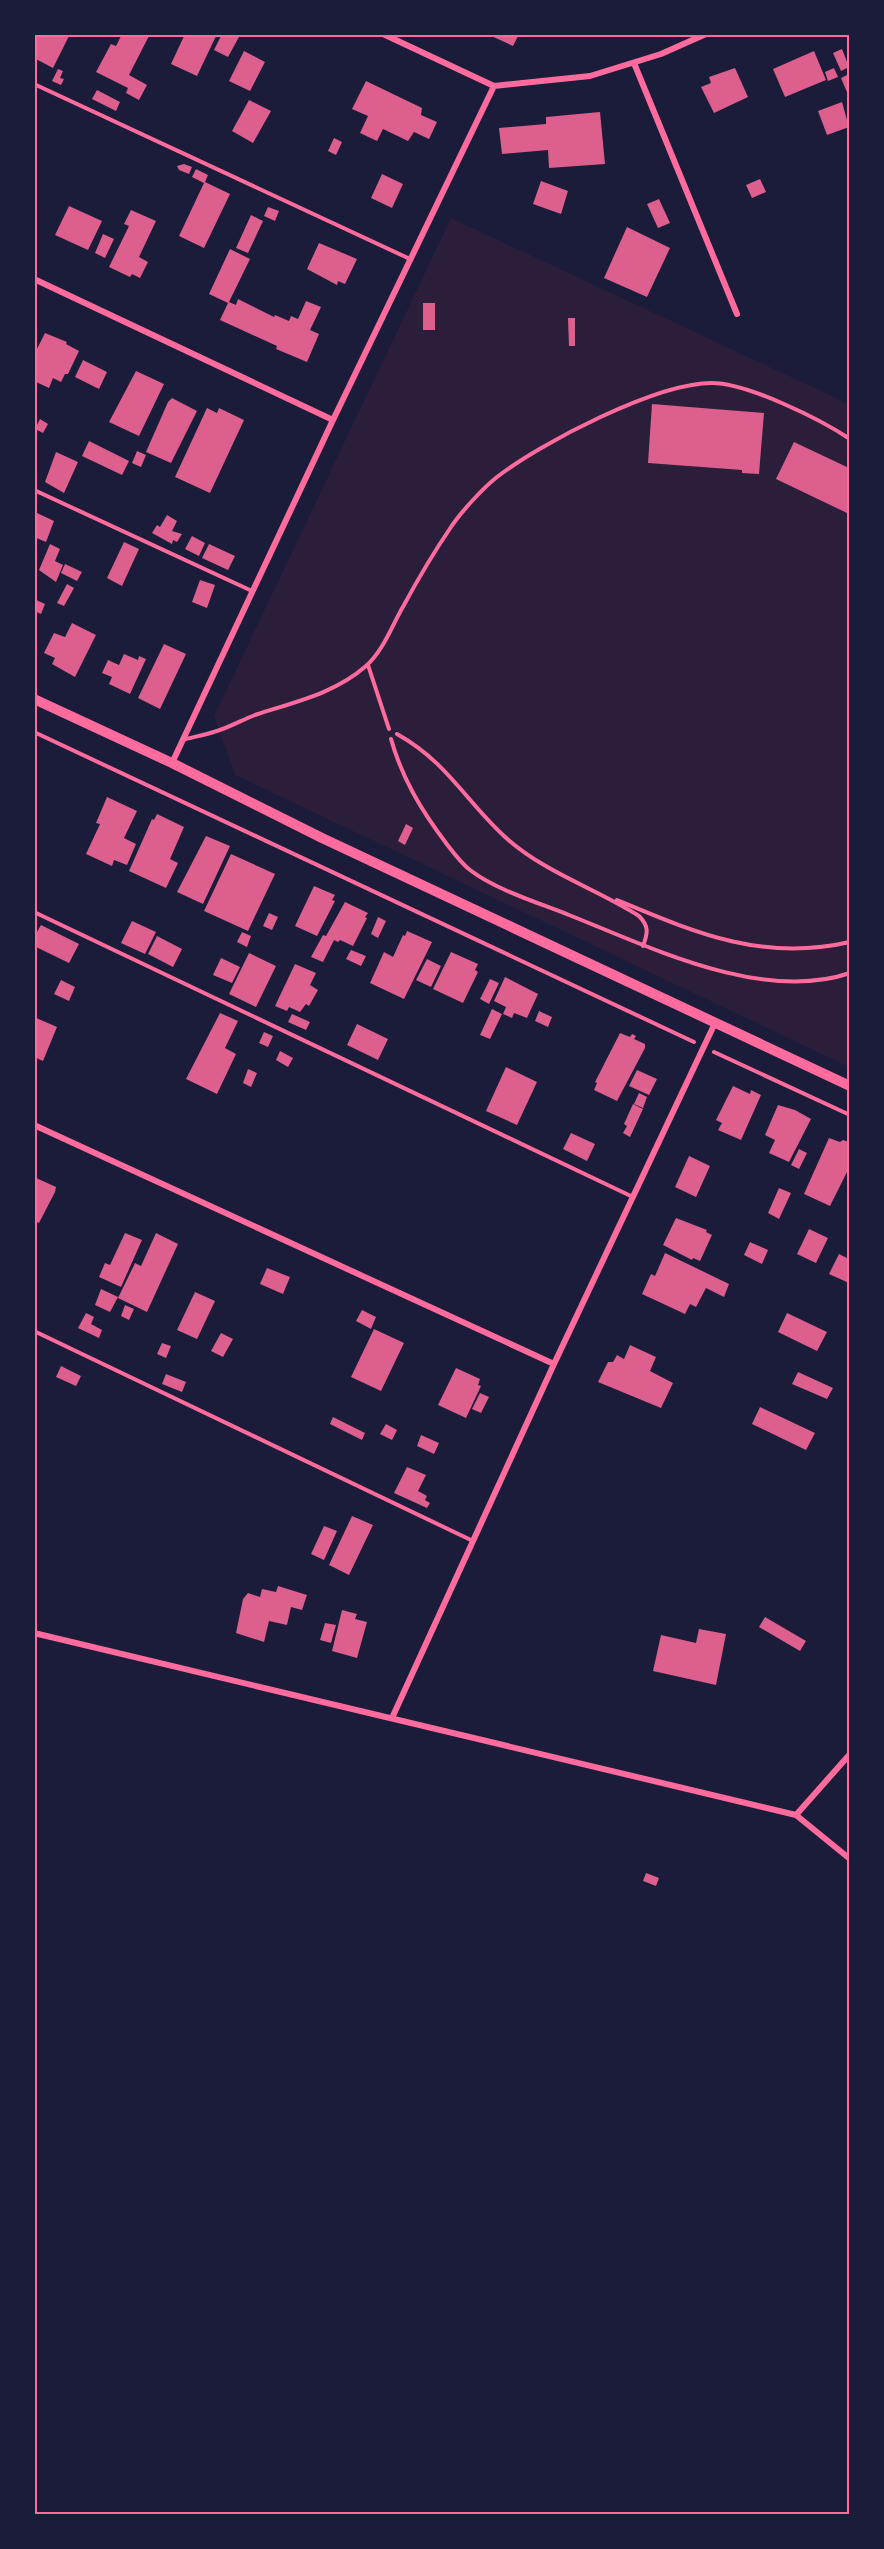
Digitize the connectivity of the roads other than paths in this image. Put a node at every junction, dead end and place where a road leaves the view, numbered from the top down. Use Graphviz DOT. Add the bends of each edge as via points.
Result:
graph roads {
  1 [pos="383,34"];
  2 [pos="706,34"];
  3 [pos="634,63"];
  4 [pos="34,84"];
  5 [pos="494,86"];
  6 [pos="410,259"];
  7 [pos="34,279"];
  8 [pos="737,314"];
  9 [pos="333,420"];
  10 [pos="849,439"];
  11 [pos="34,490"];
  12 [pos="252,591"];
  13 [pos="368,665"];
  14 [pos="34,699"];
  15 [pos="389,729"];
  16 [pos="182,740"];
  17 [pos="172,763"];
  18 [pos="34,912"];
  19 [pos="715,1023"];
  20 [pos="849,1086"];
  21 [pos="34,1125"];
  22 [pos="633,1197"];
  23 [pos="34,1331"];
  24 [pos="554,1364"];
  25 [pos="473,1541"];
  26 [pos="34,1633"];
  27 [pos="392,1718"];
  28 [pos="849,1754"];
  29 [pos="796,1815"];
  30 [pos="849,1859"];
  1 -- 5 [label="street"];
  2 -- 3 [label="street"];
  3 -- 5 [label="street" via="590,76"];
  3 -- 8 [label="street"];
  4 -- 6 [label="lane"];
  5 -- 6 [label="street"];
  6 -- 9 [label="street"];
  7 -- 9 [label="street"];
  9 -- 12 [label="street"];
  10 -- 13 [label="lane" via="750,391 714,383 670,390 573,431 496,478 452,525"];
  11 -- 12 [label="lane"];
  12 -- 16 [label="street"];
  13 -- 15 [label="lane"];
  13 -- 16 [label="lane" via="333,689"];
  14 -- 17 [label="street"];
  16 -- 17 [label="street"];
  17 -- 19 [label="street"];
  18 -- 22 [label="lane"];
  19 -- 20 [label="street"];
  19 -- 22 [label="street"];
  21 -- 24 [label="street"];
  22 -- 24 [label="street"];
  23 -- 25 [label="lane"];
  24 -- 25 [label="street"];
  25 -- 27 [label="street"];
  26 -- 27 [label="street"];
  27 -- 29 [label="street"];
  28 -- 29 [label="street"];
  29 -- 30 [label="street"];
}
